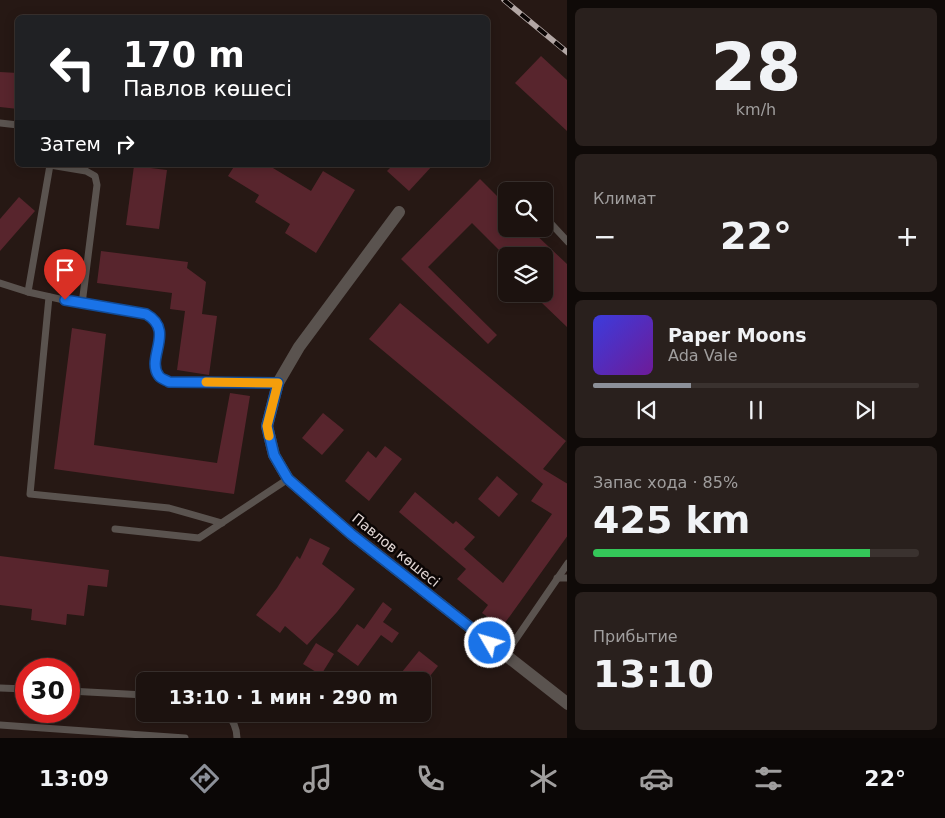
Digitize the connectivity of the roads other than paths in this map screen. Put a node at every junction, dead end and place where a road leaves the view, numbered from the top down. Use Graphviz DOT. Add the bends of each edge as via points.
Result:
graph roads {
  1 [pos="0,123"];
  2 [pos="15,125"];
  3 [pos="50,167"];
  4 [pos="62,167"];
  5 [pos="399,212"];
  6 [pos="553,226"];
  7 [pos="567,241"];
  8 [pos="0,282"];
  9 [pos="28,292"];
  10 [pos="49,297"];
  11 [pos="82,304"];
  12 [pos="278,383"];
  13 [pos="288,479"];
  14 [pos="222,523"];
  15 [pos="115,529"];
  16 [pos="567,564"];
  17 [pos="557,578"];
  18 [pos="567,578"];
  19 [pos="505,655"];
  20 [pos="0,688"];
  21 [pos="15,689"];
  22 [pos="80,692"];
  23 [pos="136,695"];
  24 [pos="567,703"];
  25 [pos="233,722"];
  26 [pos="0,725"];
  27 [pos="185,738"];
  28 [pos="237,738"];
  1 -- 2 [label="lane"];
  3 -- 9 [label="lane"];
  4 -- 11 [label="lane" via="86,171 95,176 97,185"];
  5 -- 12 [label="street, Павлов көшесі" via="299,347"];
  6 -- 7 [label="lane"];
  8 -- 9 [label="lane"];
  9 -- 10 [label="lane"];
  10 -- 11 [label="lane"];
  10 -- 14 [label="lane" via="30,494 169,508"];
  11 -- 12 [label="lane" via="146,314 155,319 159,327 156,368 159,377 169,382"];
  12 -- 13 [label="street, Павлов көшесі" via="267,426 274,455"];
  13 -- 14 [label="lane"];
  13 -- 19 [label="street, Павлов көшесі" via="351,534"];
  14 -- 15 [label="lane" via="199,538"];
  16 -- 17 [label="lane"];
  17 -- 18 [label="lane"];
  17 -- 19 [label="lane"];
  19 -- 24 [label="street, Павлов көшесі"];
  20 -- 21 [label="lane"];
  22 -- 23 [label="lane"];
  25 -- 28 [label="lane"];
  26 -- 27 [label="lane"];
}
